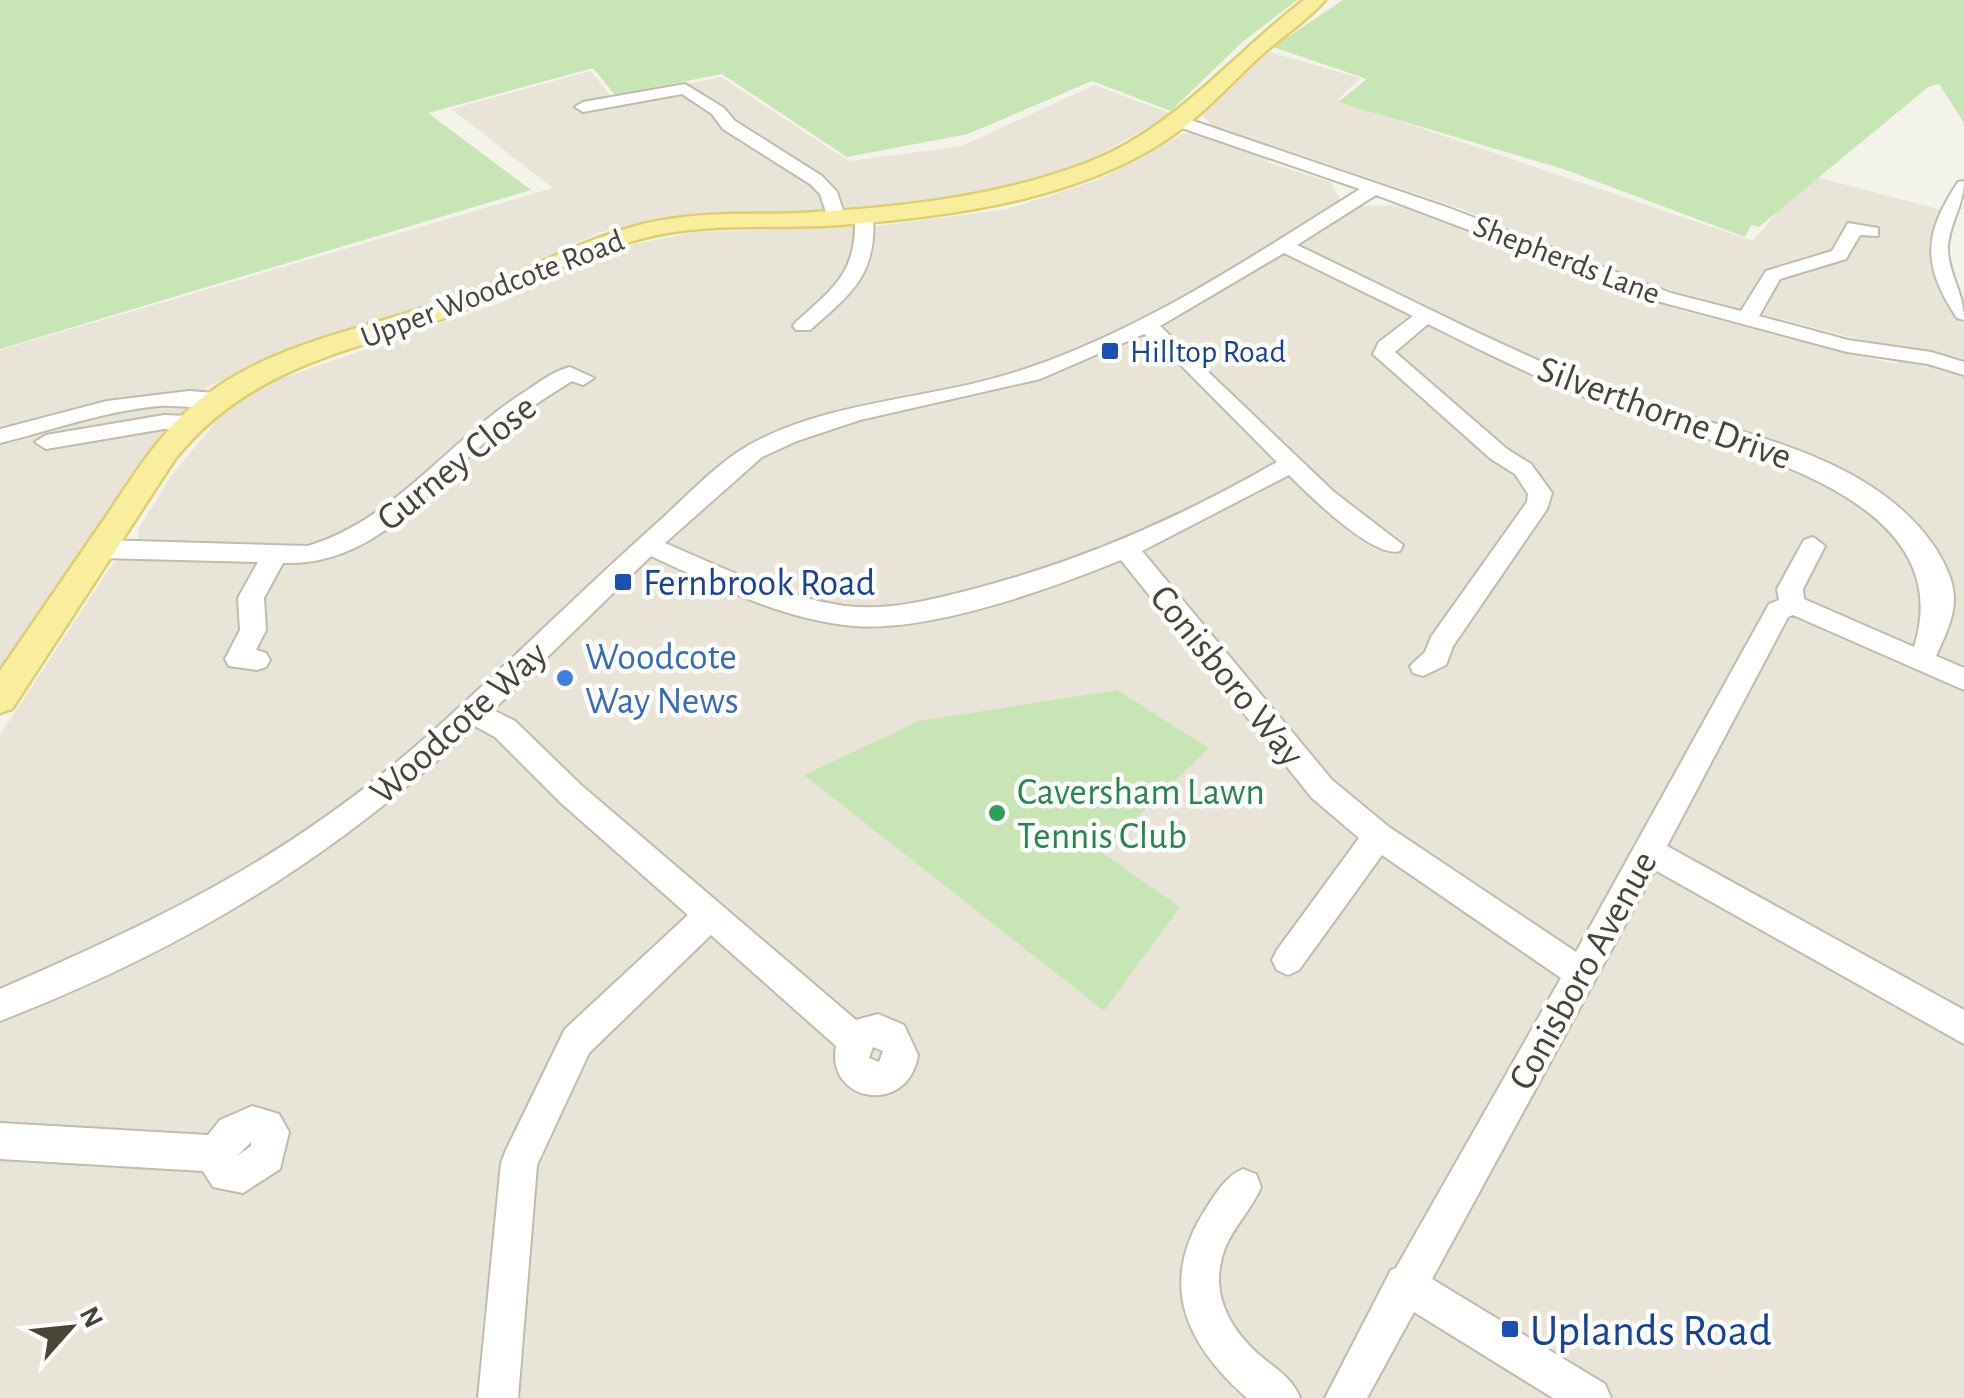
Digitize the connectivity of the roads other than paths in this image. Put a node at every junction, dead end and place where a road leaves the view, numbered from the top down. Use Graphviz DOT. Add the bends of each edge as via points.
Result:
graph roads {
  1 [pos="1316,0"];
  2 [pos="583,107"];
  3 [pos="1179,121"];
  4 [pos="1964,186"];
  5 [pos="1374,188"];
  6 [pos="1866,208"];
  7 [pos="864,216"];
  8 [pos="836,217"];
  9 [pos="1282,245"];
  10 [pos="1429,314"];
  11 [pos="1964,314"];
  12 [pos="818,319"];
  13 [pos="1746,320"];
  14 [pos="1148,327"];
  15 [pos="1964,368"];
  16 [pos="572,372"];
  17 [pos="215,400"];
  18 [pos="188,423"];
  19 [pos="0,436"];
  20 [pos="0,451"];
  21 [pos="1292,464"];
  22 [pos="1391,545"];
  23 [pos="650,546"];
  24 [pos="1813,546"];
  25 [pos="101,549"];
  26 [pos="1128,551"];
  27 [pos="274,556"];
  28 [pos="1792,604"];
  29 [pos="239,659"];
  30 [pos="1920,660"];
  31 [pos="1422,666"];
  32 [pos="1964,680"];
  33 [pos="0,699"];
  34 [pos="474,713"];
  35 [pos="1378,836"];
  36 [pos="1649,852"];
  37 [pos="708,916"];
  38 [pos="1288,960"];
  39 [pos="1580,974"];
  40 [pos="0,1004"];
  41 [pos="1964,1028"];
  42 [pos="856,1042"];
  43 [pos="0,1141"];
  44 [pos="218,1154"];
  45 [pos="1243,1187"];
  46 [pos="1405,1284"];
  47 [pos="498,1398"];
  48 [pos="1280,1398"];
  49 [pos="1345,1398"];
  50 [pos="1591,1398"];
  1 -- 3 [label="main road, Upper Woodcote Road"];
  2 -- 8 [label="street" via="685,89 816,180"];
  3 -- 5 [label="street, Shepherds Lane"];
  3 -- 7 [label="main road, Upper Woodcote Road" via="1098,166 1041,185"];
  4 -- 11 [label="street" via="1936,244 1944,282"];
  5 -- 9 [label="street, Woodcote Way"];
  5 -- 13 [label="street, Shepherds Lane" via="1628,284"];
  6 -- 13 [label="street" via="1863,230 1839,255 1773,275"];
  7 -- 8 [label="main road, Upper Woodcote Road"];
  7 -- 12 [label="street" via="866,255 855,279"];
  8 -- 17 [label="main road, Upper Woodcote Road" via="700,222 618,236 475,300 253,377"];
  9 -- 10 [label="street, Silverthorne Drive"];
  9 -- 14 [label="street, Woodcote Way"];
  10 -- 30 [label="street, Silverthorne Drive" via="1629,406 1798,459 1876,500 1918,541 1939,580 1943,612"];
  10 -- 31 [label="street" via="1384,354 1523,469 1540,494 1436,658"];
  13 -- 15 [label="street, Shepherds Lane"];
  14 -- 21 [label="street"];
  14 -- 23 [label="street, Woodcote Way" via="1030,375 796,430 739,464"];
  16 -- 27 [label="street, Gurney Close" via="471,442 376,530 309,555"];
  17 -- 18 [label="main road, Upper Woodcote Road"];
  17 -- 19 [label="street" via="144,403"];
  18 -- 20 [label="street"];
  18 -- 25 [label="main road, Upper Woodcote Road"];
  21 -- 22 [label="street"];
  21 -- 26 [label="street"];
  23 -- 26 [label="street" via="769,598 846,616 918,612 1034,584"];
  23 -- 34 [label="street, Woodcote Way"];
  24 -- 28 [label="street, Conisboro Avenue" via="1790,590"];
  25 -- 27 [label="street, Gurney Close"];
  25 -- 33 [label="main road, Upper Woodcote Road"];
  26 -- 35 [label="street, Conisboro Way" via="1331,796"];
  27 -- 29 [label="street" via="251,598 252,630"];
  28 -- 30 [label="street"];
  28 -- 36 [label="street, Conisboro Avenue" via="1778,611"];
  30 -- 32 [label="street"];
  34 -- 37 [label="street" via="505,730"];
  34 -- 40 [label="street, Woodcote Way" via="327,835 223,900"];
  35 -- 38 [label="street"];
  35 -- 39 [label="street, Conisboro Way"];
  36 -- 39 [label="street, Conisboro Avenue"];
  36 -- 41 [label="street"];
  37 -- 42 [label="street"];
  37 -- 47 [label="street" via="577,1041 519,1162"];
  39 -- 46 [label="street, Conisboro Avenue"];
  43 -- 44 [label="street"];
  45 -- 48 [label="street" via="1206,1247 1206,1322 1226,1355"];
  46 -- 49 [label="street, Conisboro Avenue"];
  46 -- 50 [label="street"];
}
